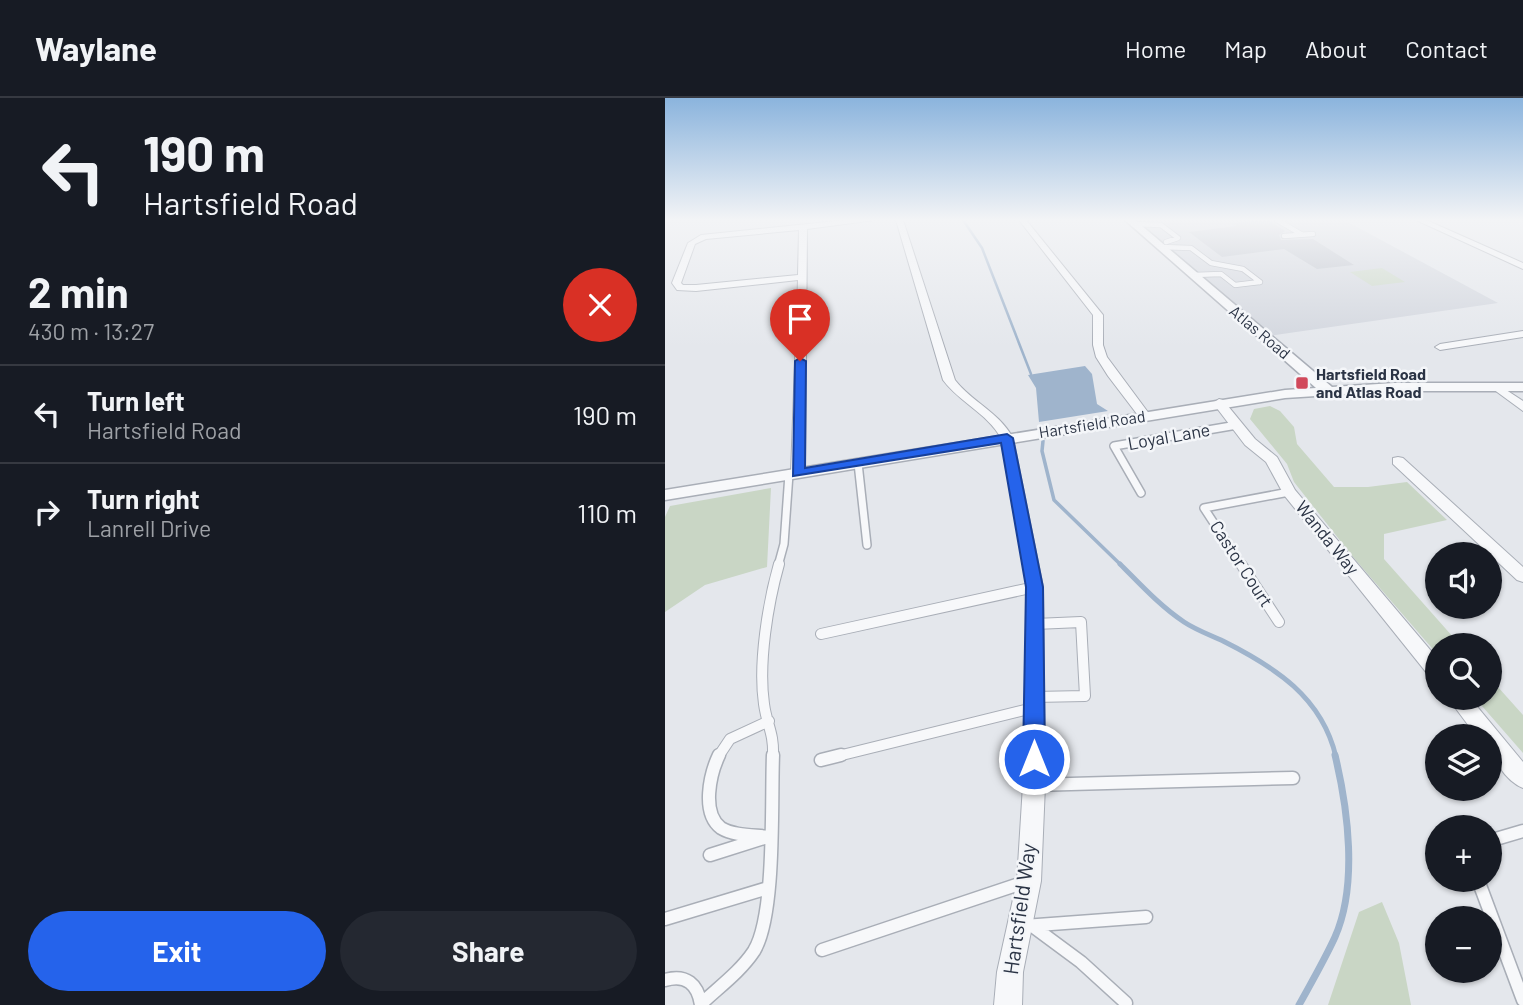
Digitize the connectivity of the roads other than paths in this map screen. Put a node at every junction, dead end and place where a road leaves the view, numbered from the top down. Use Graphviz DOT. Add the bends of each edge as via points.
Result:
graph roads {
  1 [pos="684,262"];
  2 [pos="802,262"];
  3 [pos="912,262"];
  4 [pos="1056,262"];
  5 [pos="1178,262"];
  6 [pos="1210,262"];
  7 [pos="1193,275"];
  8 [pos="802,277"];
  9 [pos="1523,334"];
  10 [pos="1440,347"];
  11 [pos="1497,387"];
  12 [pos="1523,387"];
  13 [pos="1327,390"];
  14 [pos="1219,403"];
  15 [pos="1523,407"];
  16 [pos="1144,415"];
  17 [pos="1237,425"];
  18 [pos="1007,438"];
  19 [pos="1398,461"];
  20 [pos="858,463"];
  21 [pos="793,474"];
  22 [pos="1289,492"];
  23 [pos="1141,493"];
  24 [pos="665,495"];
  25 [pos="867,545"];
  26 [pos="1523,576"];
  27 [pos="1035,587"];
  28 [pos="1279,622"];
  29 [pos="1035,624"];
  30 [pos="821,634"];
  31 [pos="1425,657"];
  32 [pos="1034,702"];
  33 [pos="1468,710"];
  34 [pos="769,721"];
  35 [pos="821,760"];
  36 [pos="1293,778"];
  37 [pos="1523,778"];
  38 [pos="1034,785"];
  39 [pos="1523,831"];
  40 [pos="770,837"];
  41 [pos="1502,837"];
  42 [pos="710,855"];
  43 [pos="1029,881"];
  44 [pos="768,888"];
  45 [pos="1482,892"];
  46 [pos="1146,917"];
  47 [pos="665,919"];
  48 [pos="1025,926"];
  49 [pos="822,950"];
  50 [pos="665,980"];
  51 [pos="1523,1000"];
  52 [pos="1126,1003"];
  53 [pos="701,1004"];
  54 [pos="1008,1005"];
  1 -- 8 [label="street" via="676,283 680,288"];
  2 -- 8 [label="street"];
  3 -- 18 [label="street" via="949,380 961,395 995,417"];
  4 -- 16 [label="street" via="1098,315 1101,354"];
  5 -- 7 [label="street, Atlas Road"];
  6 -- 7 [label="lane" via="1243,269 1260,282 1235,285 1221,274"];
  7 -- 13 [label="street, Atlas Road"];
  8 -- 21 [label="street"];
  9 -- 10 [label="street"];
  11 -- 12 [label="street, Hartsfield Road"];
  11 -- 13 [label="street, Hartsfield Road"];
  11 -- 15 [label="street"];
  13 -- 14 [label="street, Hartsfield Road"];
  14 -- 16 [label="street, Hartsfield Road"];
  14 -- 17 [label="street, Wanda Way"];
  16 -- 18 [label="street, Hartsfield Road"];
  17 -- 22 [label="street, Wanda Way" via="1272,460"];
  17 -- 23 [label="lane, Loyal Lane" via="1114,446"];
  18 -- 20 [label="street, Hartsfield Road"];
  18 -- 27 [label="street, Hartsfield Way"];
  19 -- 26 [label="street"];
  20 -- 21 [label="street, Hartsfield Road"];
  20 -- 25 [label="lane"];
  21 -- 24 [label="street, Hartsfield Road"];
  21 -- 34 [label="lane" via="784,544 768,613 763,678"];
  22 -- 28 [label="lane, Castor Court" via="1204,508"];
  22 -- 31 [label="street, Wanda Way"];
  27 -- 29 [label="street, Hartsfield Way"];
  27 -- 30 [label="lane"];
  29 -- 32 [label="street, Hartsfield Way"];
  29 -- 32 [label="lane" via="1081,622 1085,696"];
  32 -- 35 [label="lane"];
  32 -- 38 [label="street, Hartsfield Way"];
  33 -- 37 [label="street"];
  34 -- 40 [label="lane" via="774,736"];
  34 -- 40 [label="lane" via="742,732 719,751 709,807 720,827"];
  36 -- 38 [label="lane"];
  38 -- 43 [label="street, Hartsfield Way"];
  39 -- 41 [label="lane"];
  40 -- 42 [label="lane"];
  40 -- 44 [label="lane"];
  43 -- 48 [label="street, Hartsfield Way"];
  43 -- 49 [label="lane"];
  44 -- 47 [label="lane"];
  44 -- 53 [label="lane" via="767,918 755,949"];
  45 -- 51 [label="lane"];
  46 -- 48 [label="lane"];
  48 -- 52 [label="lane" via="1081,962"];
  48 -- 54 [label="street, Hartsfield Way" via="1010,972"];
  50 -- 53 [label="lane" via="693,982"];
}
